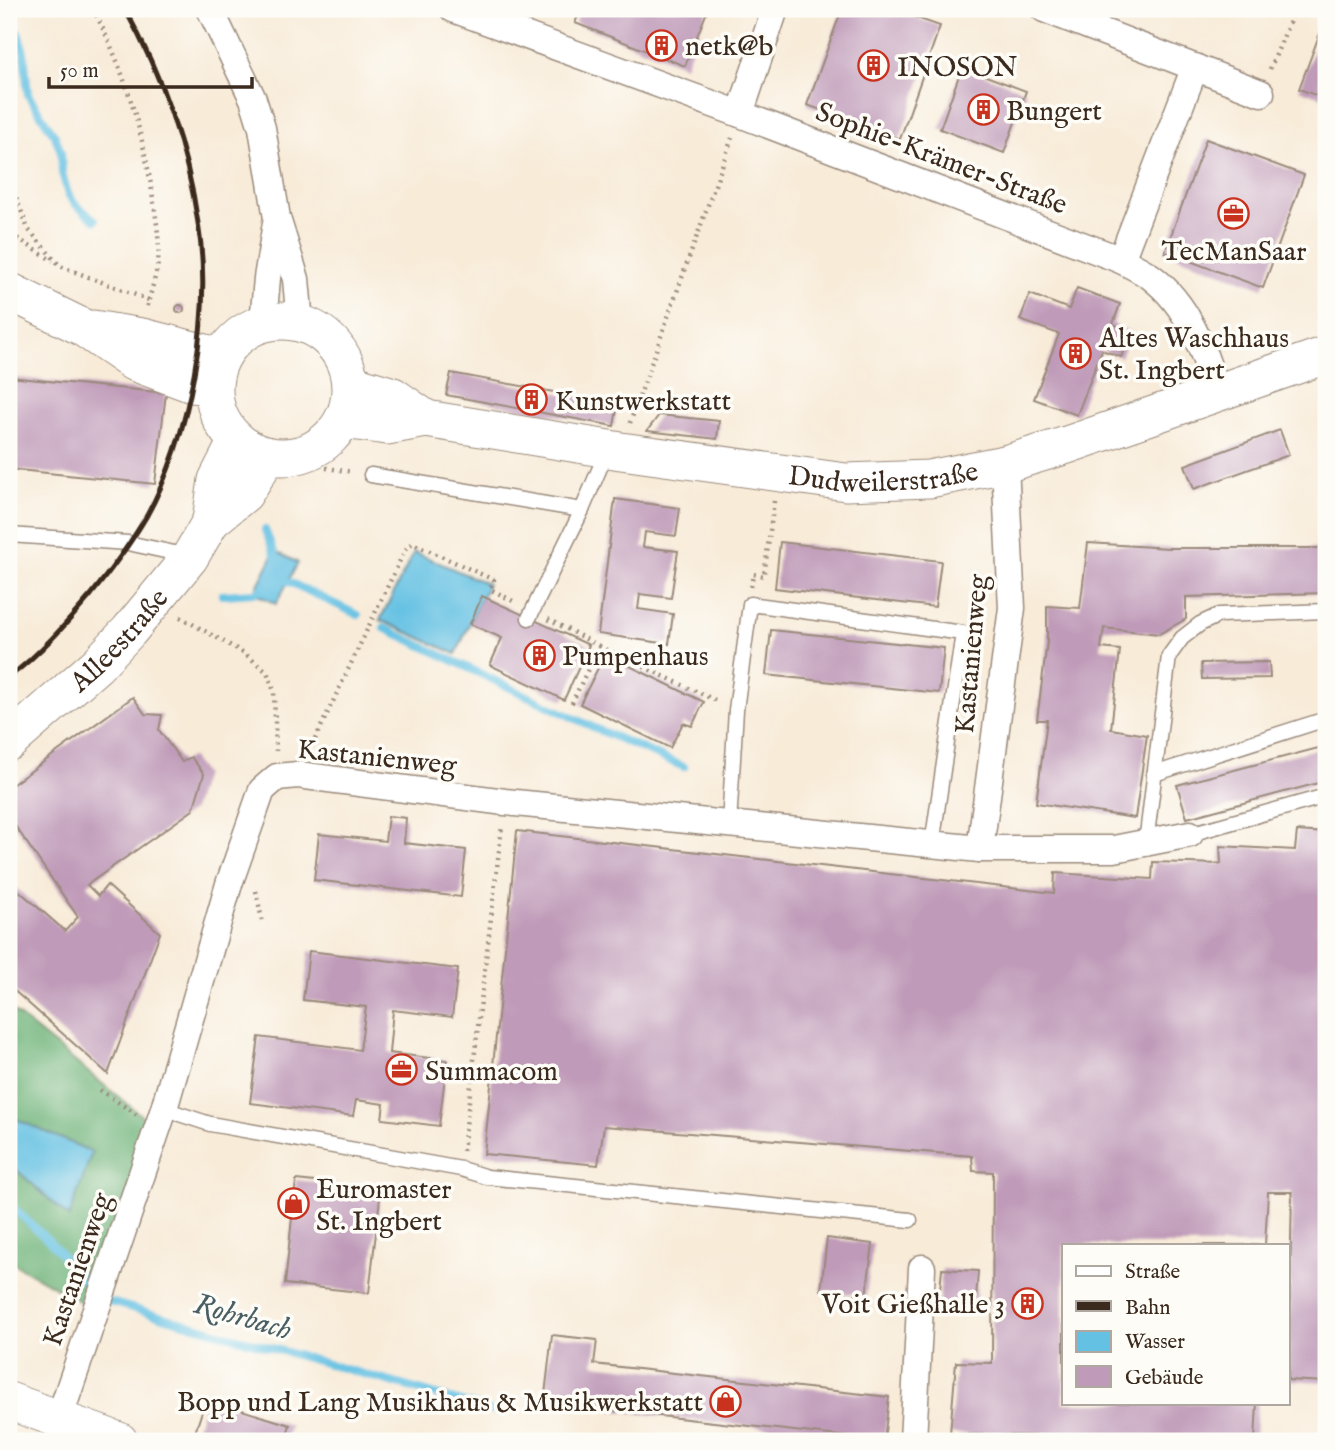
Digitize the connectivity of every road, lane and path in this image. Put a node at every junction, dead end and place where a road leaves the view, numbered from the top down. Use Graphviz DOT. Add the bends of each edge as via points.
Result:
graph roads {
  1 [pos="93,9"];
  2 [pos="210,9"];
  3 [pos="453,9"];
  4 [pos="775,9"];
  5 [pos="1044,9"];
  6 [pos="1296,9"];
  7 [pos="1195,67"];
  8 [pos="1261,93"];
  9 [pos="740,114"];
  10 [pos="9,178"];
  11 [pos="276,218"];
  12 [pos="9,227"];
  13 [pos="1121,260"];
  14 [pos="60,265"];
  15 [pos="12,298"];
  16 [pos="149,300"];
  17 [pos="263,323"];
  18 [pos="300,323"];
  19 [pos="82,327"];
  20 [pos="142,337"];
  21 [pos="1326,355"];
  22 [pos="217,372"];
  23 [pos="350,383"];
  24 [pos="1217,393"];
  25 [pos="426,419"];
  26 [pos="343,420"];
  27 [pos="252,448"];
  28 [pos="615,450"];
  29 [pos="1005,464"];
  30 [pos="326,468"];
  31 [pos="778,472"];
  32 [pos="371,475"];
  33 [pos="582,510"];
  34 [pos="9,535"];
  35 [pos="190,556"];
  36 [pos="752,574"];
  37 [pos="158,598"];
  38 [pos="1326,611"];
  39 [pos="531,615"];
  40 [pos="599,646"];
  41 [pos="570,707"];
  42 [pos="736,710"];
  43 [pos="1326,719"];
  44 [pos="9,742"];
  45 [pos="1154,774"];
  46 [pos="288,776"];
  47 [pos="1326,796"];
  48 [pos="505,802"];
  49 [pos="729,824"];
  50 [pos="1190,834"];
  51 [pos="1146,842"];
  52 [pos="932,845"];
  53 [pos="980,849"];
  54 [pos="255,887"];
  55 [pos="262,920"];
  56 [pos="100,1090"];
  57 [pos="158,1127"];
  58 [pos="461,1169"];
  59 [pos="910,1220"];
  60 [pos="922,1268"];
  61 [pos="9,1401"];
  62 [pos="58,1419"];
  63 [pos="119,1441"];
  64 [pos="913,1441"];
  1 -- 16 [label="path" via="120,68 139,127 151,188 158,262"];
  2 -- 11 [label="street" via="253,99"];
  3 -- 9 [label="street, Sophie-Krämer-Straße"];
  4 -- 9 [label="street"];
  5 -- 7 [label="street"];
  6 -- 8 [label="path"];
  7 -- 8 [label="street"];
  7 -- 13 [label="street"];
  9 -- 13 [label="street, Sophie-Krämer-Straße"];
  9 -- 28 [label="path"];
  10 -- 14 [label="path" via="28,229"];
  11 -- 17 [label="street"];
  11 -- 18 [label="street" via="296,279"];
  12 -- 14 [label="path" via="17,238"];
  13 -- 24 [label="street, Sophie-Krämer-Straße" via="1150,277 1187,317 1202,345"];
  14 -- 16 [label="path"];
  15 -- 19 [label="main road"];
  16 -- 20 [label="path"];
  17 -- 18 [label="main road"];
  17 -- 22 [label="main road" via="239,335"];
  18 -- 23 [label="main road" via="329,339 346,366"];
  19 -- 20 [label="main road"];
  19 -- 22 [label="main road" via="133,362 192,384"];
  20 -- 22 [label="main road"];
  21 -- 24 [label="main road, Dudweilerstraße"];
  22 -- 27 [label="main road" via="219,417"];
  23 -- 25 [label="main road, Dudweilerstraße" via="393,396"];
  23 -- 26 [label="main road"];
  24 -- 29 [label="main road, Dudweilerstraße"];
  25 -- 26 [label="main road, Dudweilerstraße" via="387,426"];
  25 -- 28 [label="main road, Dudweilerstraße"];
  26 -- 27 [label="main road" via="333,435 311,450 286,457"];
  27 -- 35 [label="main road, Alleestraße" via="217,481 211,521"];
  28 -- 31 [label="main road, Dudweilerstraße"];
  28 -- 33 [label="lane"];
  29 -- 31 [label="main road, Dudweilerstraße" via="929,479 846,482"];
  29 -- 53 [label="street, Kastanienweg" via="1012,608"];
  30 -- 32 [label="path"];
  31 -- 36 [label="path" via="764,576"];
  32 -- 33 [label="lane"];
  33 -- 39 [label="lane"];
  34 -- 35 [label="lane" via="128,543"];
  35 -- 37 [label="main road, Alleestraße"];
  37 -- 44 [label="main road, Alleestraße" via="97,665"];
  37 -- 46 [label="path" via="267,672"];
  38 -- 45 [label="lane" via="1219,615 1182,638 1169,656"];
  39 -- 40 [label="path"];
  39 -- 46 [label="path" via="490,589 494,579 412,543"];
  40 -- 41 [label="path"];
  40 -- 42 [label="path"];
  42 -- 49 [label="lane"];
  42 -- 52 [label="lane" via="750,604 963,633"];
  43 -- 45 [label="lane"];
  45 -- 51 [label="lane"];
  46 -- 48 [label="street, Kastanienweg"];
  46 -- 57 [label="street, Kastanienweg" via="262,790 229,884"];
  47 -- 50 [label="lane"];
  48 -- 49 [label="street, Kastanienweg"];
  48 -- 58 [label="path"];
  49 -- 52 [label="street, Kastanienweg"];
  50 -- 51 [label="street, Kastanienweg"];
  51 -- 53 [label="street, Kastanienweg" via="1114,849"];
  52 -- 53 [label="street, Kastanienweg"];
  54 -- 55 [label="path"];
  56 -- 57 [label="path"];
  57 -- 58 [label="lane" via="209,1124"];
  57 -- 62 [label="street, Kastanienweg"];
  58 -- 59 [label="lane" via="487,1177"];
  60 -- 64 [label="street"];
  61 -- 62 [label="main road"];
  62 -- 63 [label="main road"];
}
